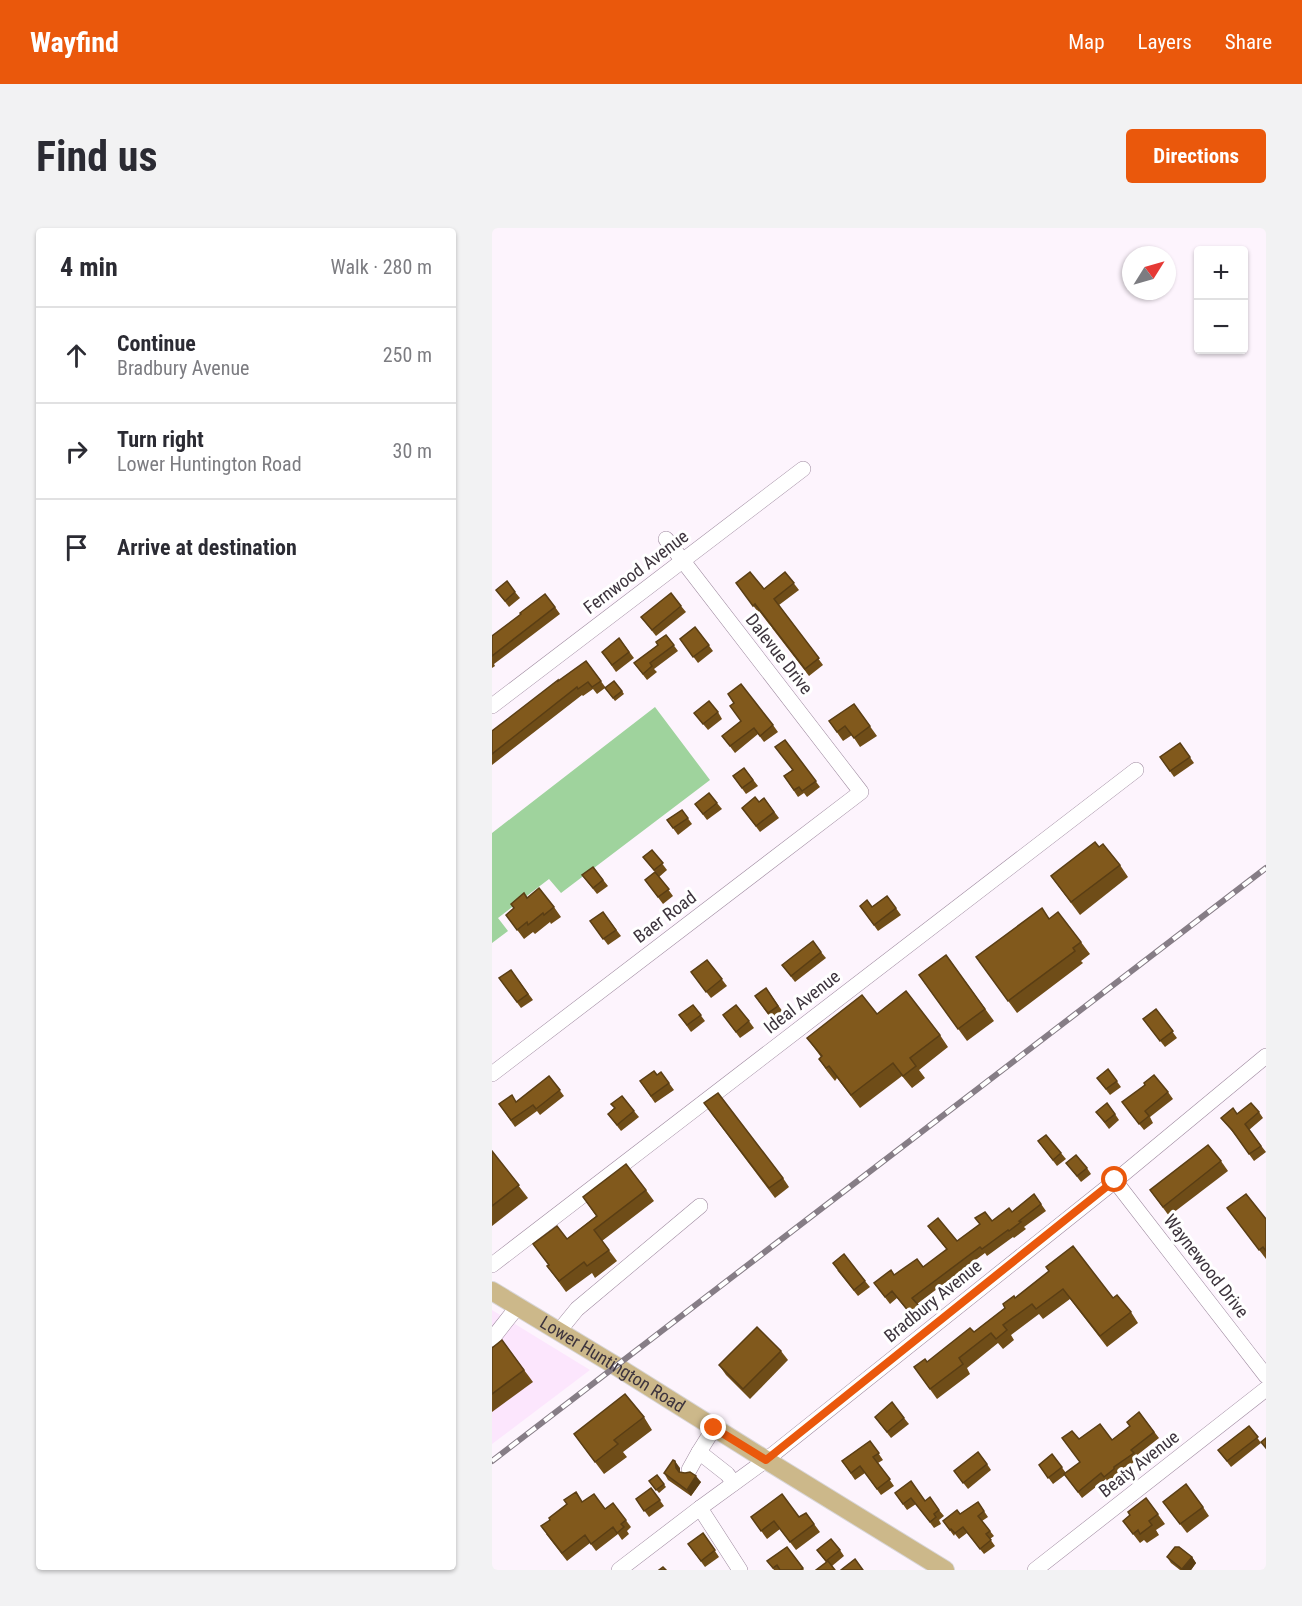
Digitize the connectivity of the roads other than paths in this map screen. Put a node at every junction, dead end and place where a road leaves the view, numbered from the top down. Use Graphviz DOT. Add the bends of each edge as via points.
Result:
graph roads {
  1 [pos="803,469"];
  2 [pos="666,539"];
  3 [pos="682,561"];
  4 [pos="492,706"];
  5 [pos="1136,770"];
  6 [pos="861,792"];
  7 [pos="1266,1056"];
  8 [pos="492,1074"];
  9 [pos="1115,1180"];
  10 [pos="700,1206"];
  11 [pos="492,1265"];
  12 [pos="492,1292"];
  13 [pos="518,1306"];
  14 [pos="559,1331"];
  15 [pos="492,1340"];
  16 [pos="1266,1376"];
  17 [pos="1266,1389"];
  18 [pos="714,1428"];
  19 [pos="699,1452"];
  20 [pos="766,1460"];
  21 [pos="689,1470"];
  22 [pos="734,1484"];
  23 [pos="700,1508"];
  24 [pos="619,1570"];
  25 [pos="740,1570"];
  26 [pos="945,1570"];
  27 [pos="1035,1570"];
  1 -- 3 [label="street, Fernwood Avenue"];
  2 -- 3 [label="street, Dalevue Drive"];
  3 -- 4 [label="street, Fernwood Avenue"];
  3 -- 6 [label="street, Dalevue Drive"];
  5 -- 11 [label="street, Ideal Avenue"];
  6 -- 8 [label="street, Baer Road"];
  7 -- 9 [label="street, Bradbury Avenue"];
  9 -- 16 [label="street, Waynewood Drive"];
  9 -- 20 [label="street, Bradbury Avenue"];
  10 -- 14 [label="street" via="577,1309"];
  12 -- 13 [label="main road, Lower Huntington Road"];
  13 -- 14 [label="main road, Lower Huntington Road"];
  13 -- 15 [label="street"];
  14 -- 18 [label="main road, Lower Huntington Road"];
  17 -- 27 [label="street, Beaty Avenue"];
  18 -- 19 [label="street"];
  18 -- 20 [label="main road, Lower Huntington Road"];
  19 -- 21 [label="street"];
  19 -- 22 [label="street"];
  20 -- 22 [label="street, Bradbury Avenue"];
  20 -- 26 [label="main road, Lower Huntington Road"];
  22 -- 23 [label="street, Bradbury Avenue"];
  23 -- 24 [label="street, Bradbury Avenue"];
  23 -- 25 [label="street"];
}
